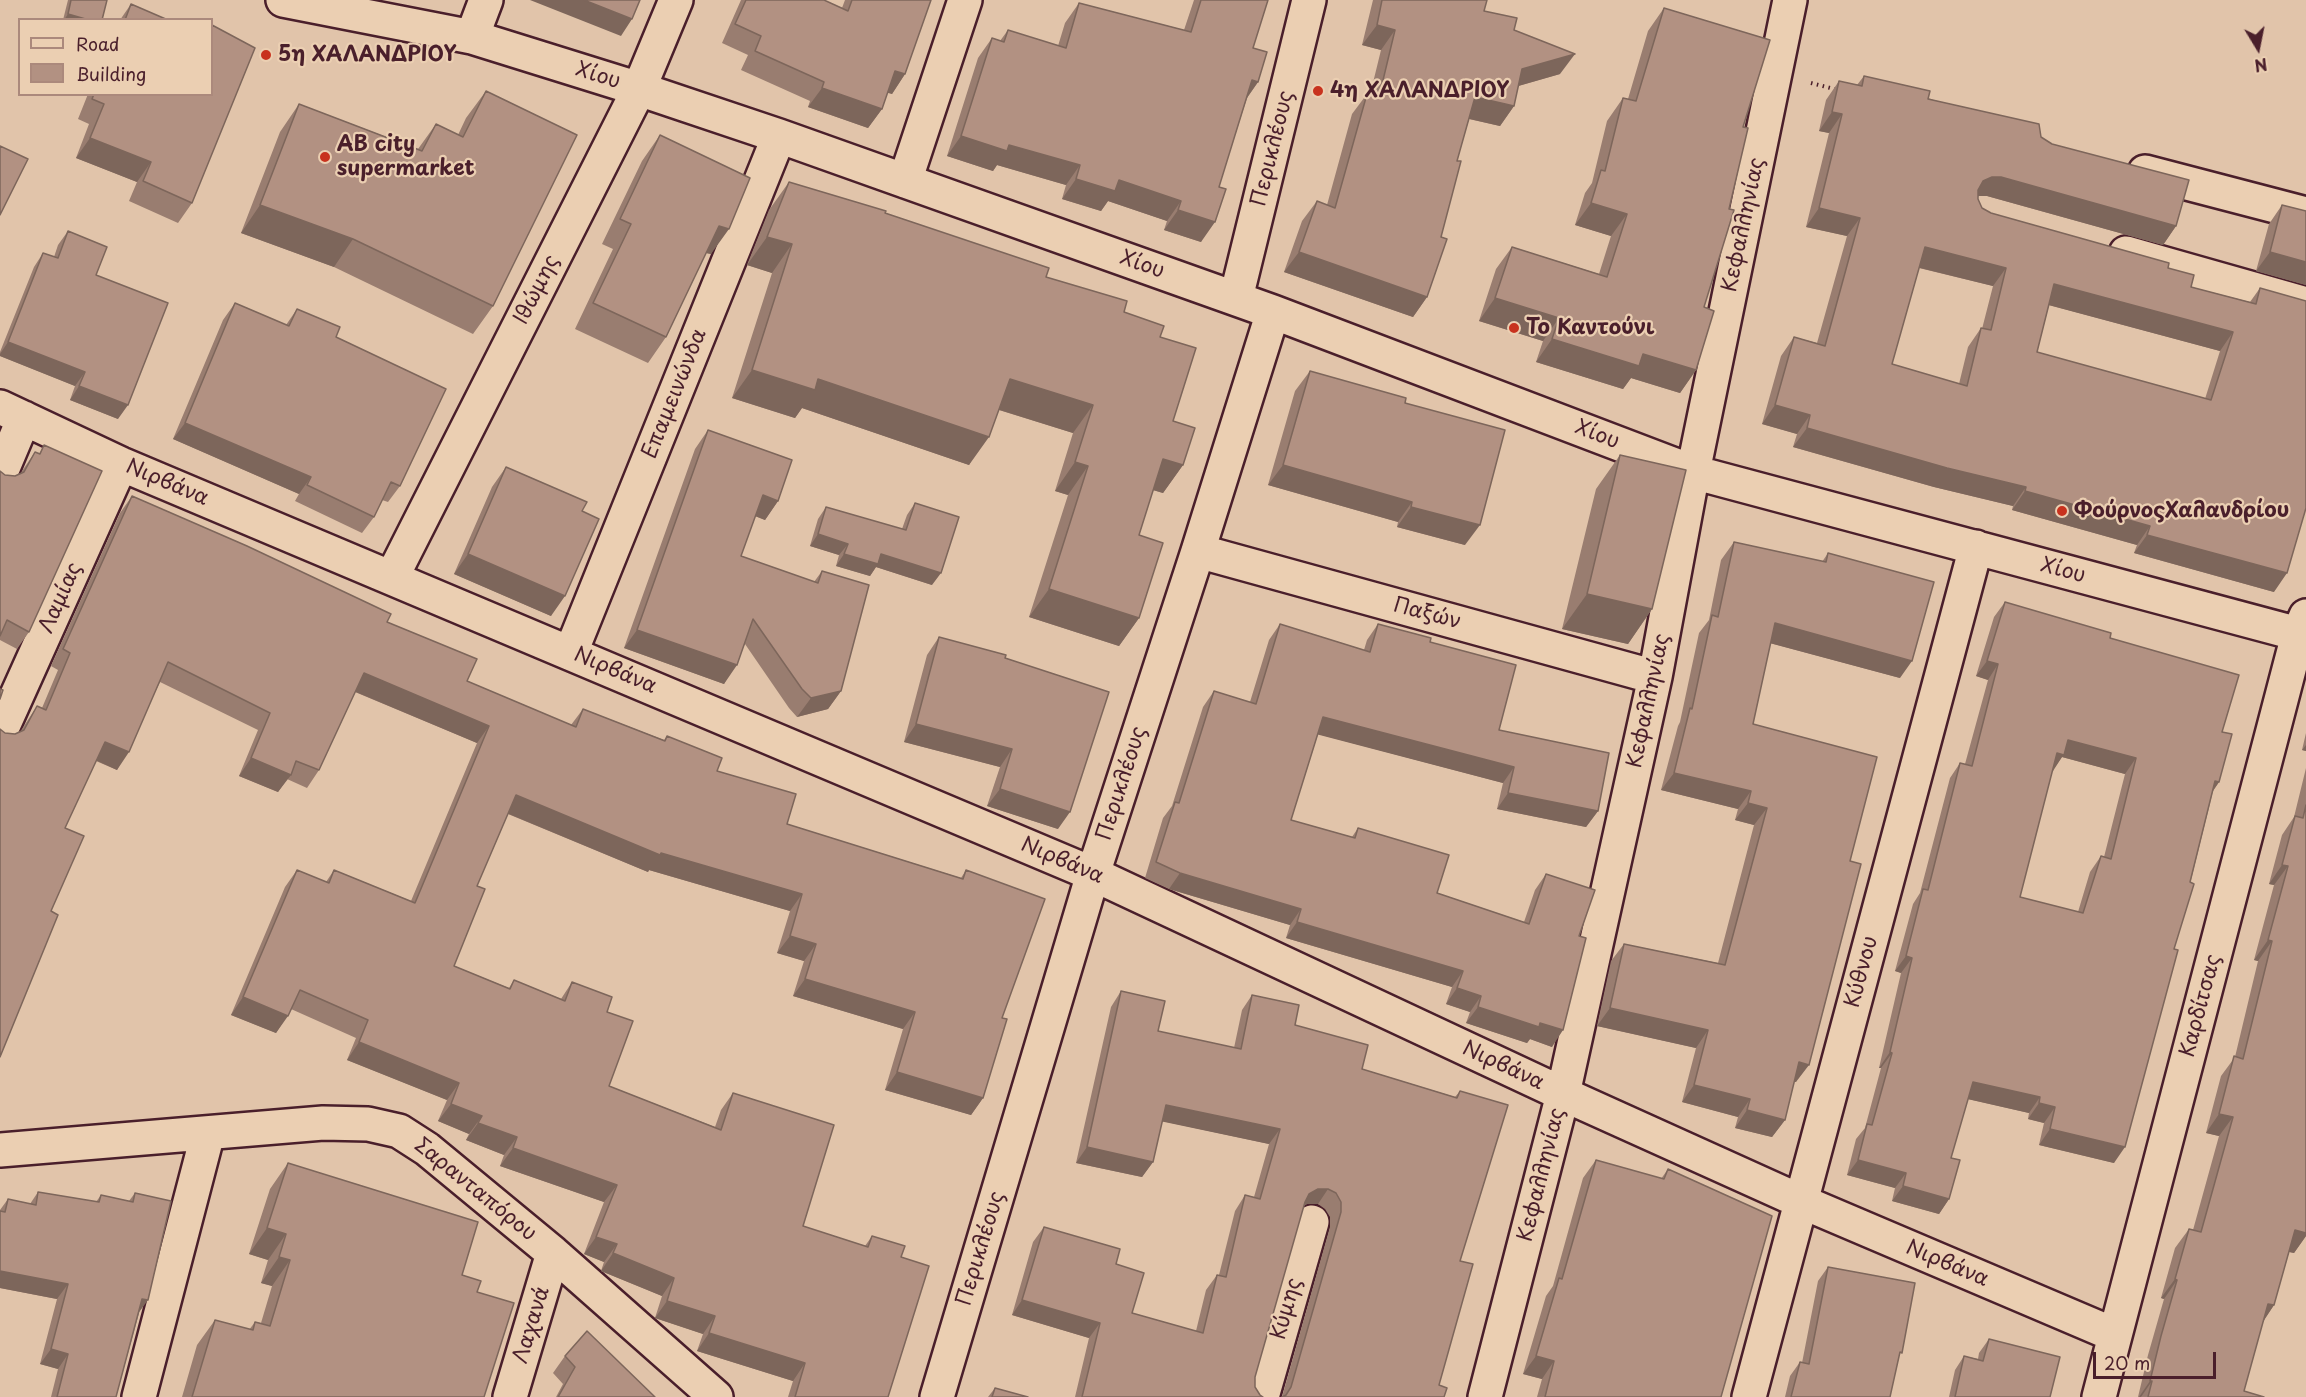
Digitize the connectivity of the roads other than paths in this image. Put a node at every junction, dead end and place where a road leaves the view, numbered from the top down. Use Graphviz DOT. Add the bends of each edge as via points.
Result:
graph roads {
  1 [pos="283,0"];
  2 [pos="486,0"];
  3 [pos="676,0"];
  4 [pos="965,0"];
  5 [pos="1309,0"];
  6 [pos="1790,0"];
  7 [pos="472,37"];
  8 [pos="639,89"];
  9 [pos="779,136"];
  10 [pos="2112,163"];
  11 [pos="905,181"];
  12 [pos="2306,214"];
  13 [pos="2098,246"];
  14 [pos="1236,298"];
  15 [pos="2306,304"];
  16 [pos="1273,312"];
  17 [pos="12,413"];
  18 [pos="121,464"];
  19 [pos="1693,472"];
  20 [pos="0,476"];
  21 [pos="1976,547"];
  22 [pos="1198,551"];
  23 [pos="392,577"];
  24 [pos="2303,629"];
  25 [pos="571,652"];
  26 [pos="1655,677"];
  27 [pos="0,733"];
  28 [pos="1093,874"];
  29 [pos="1563,1094"];
  30 [pos="208,1133"];
  31 [pos="0,1150"];
  32 [pos="1800,1202"];
  33 [pos="1312,1222"];
  34 [pos="553,1253"];
  35 [pos="2115,1335"];
  36 [pos="140,1397"];
  37 [pos="510,1397"];
  38 [pos="716,1397"];
  39 [pos="937,1397"];
  40 [pos="1262,1397"];
  41 [pos="1485,1397"];
  42 [pos="1749,1397"];
  43 [pos="2099,1397"];
  1 -- 7 [label="street, Χίου"];
  2 -- 7 [label="street"];
  3 -- 8 [label="street, Ιθώμης"];
  4 -- 11 [label="street"];
  5 -- 14 [label="street, Περικλέους"];
  6 -- 19 [label="street, Κεφαλληνίας"];
  7 -- 8 [label="street, Χίου"];
  8 -- 9 [label="street, Χίου"];
  8 -- 23 [label="street, Ιθώμης"];
  9 -- 11 [label="street, Χίου"];
  9 -- 25 [label="street, Επαμεινώνδα"];
  10 -- 12 [label="street"];
  11 -- 14 [label="street, Χίου"];
  13 -- 15 [label="street"];
  14 -- 16 [label="street, Χίου"];
  16 -- 19 [label="street, Χίου"];
  16 -- 22 [label="street, Περικλέους"];
  17 -- 18 [label="street, Νιρβάνα"];
  17 -- 20 [label="street"];
  18 -- 23 [label="street, Νιρβάνα"];
  18 -- 27 [label="street, Λαμίας"];
  19 -- 21 [label="street, Χίου"];
  19 -- 26 [label="street, Κεφαλληνίας"];
  21 -- 24 [label="street, Χίου"];
  21 -- 32 [label="street, Κύθνου"];
  22 -- 26 [label="street, Παξών"];
  22 -- 28 [label="street, Περικλέους"];
  23 -- 25 [label="street, Νιρβάνα"];
  24 -- 35 [label="street, Καρδίτσας"];
  25 -- 28 [label="street, Νιρβάνα"];
  26 -- 29 [label="street, Κεφαλληνίας"];
  28 -- 29 [label="street, Νιρβάνα"];
  28 -- 39 [label="street, Περικλέους"];
  29 -- 32 [label="street, Νιρβάνα"];
  29 -- 41 [label="street, Κεφαλληνίας"];
  30 -- 31 [label="street, Σαρανταπόρου"];
  30 -- 34 [label="street, Σαρανταπόρου" via="322,1123 368,1124 399,1131 428,1149"];
  30 -- 36 [label="street"];
  32 -- 35 [label="street, Νιρβάνα"];
  32 -- 42 [label="street, Κύθνου"];
  33 -- 40 [label="street, Κύμης"];
  34 -- 37 [label="street, Λαχανά"];
  34 -- 38 [label="street, Σαρανταπόρου"];
  35 -- 43 [label="street, Καρδίτσας"];
}
